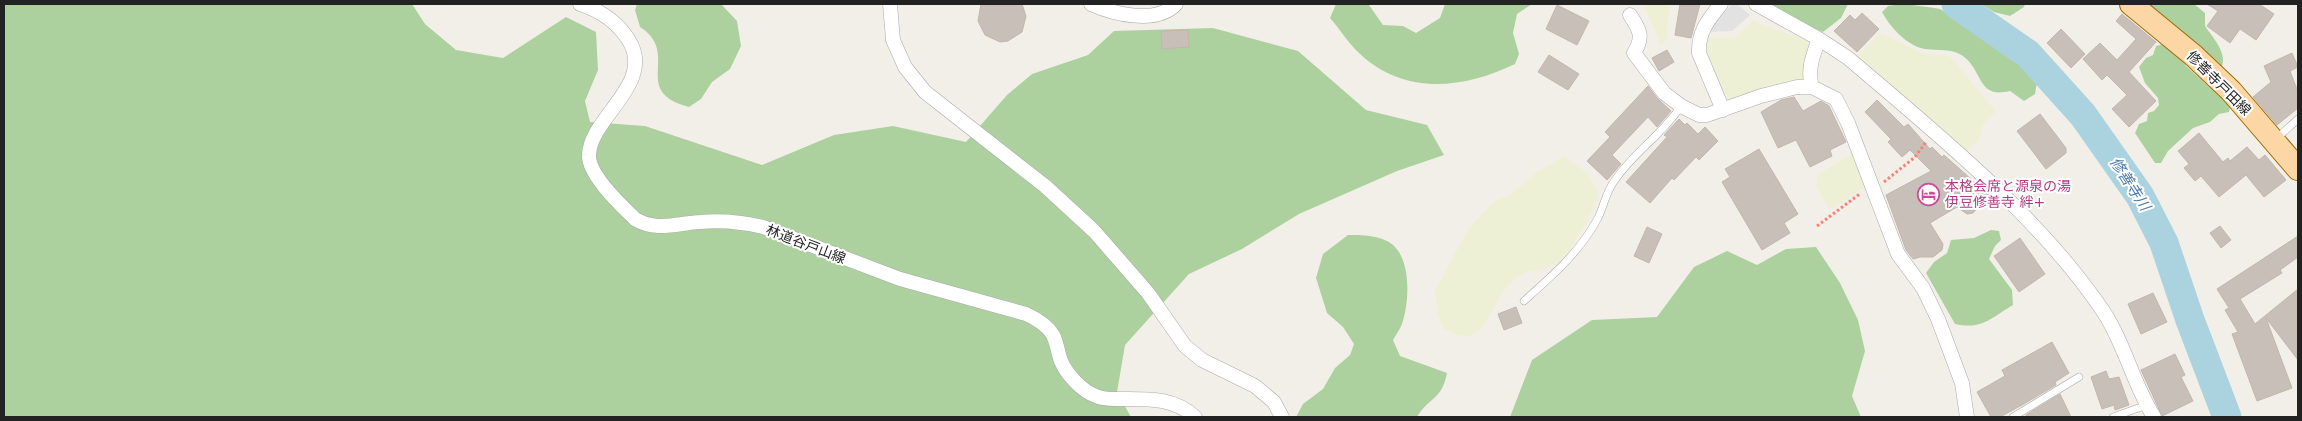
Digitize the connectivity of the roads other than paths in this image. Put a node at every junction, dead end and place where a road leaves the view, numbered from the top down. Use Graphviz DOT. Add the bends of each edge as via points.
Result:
graph roads {
  1 [pos="580,4"];
  2 [pos="890,4"];
  3 [pos="1091,4"];
  4 [pos="1176,4"];
  5 [pos="1721,4"];
  6 [pos="1756,4"];
  7 [pos="2131,4"];
  8 [pos="1630,15"];
  9 [pos="1820,39"];
  10 [pos="1812,87"];
  11 [pos="1681,106"];
  12 [pos="1723,110"];
  13 [pos="2298,120"];
  14 [pos="2273,141"];
  15 [pos="2298,169"];
  16 [pos="1524,300"];
  17 [pos="2078,377"];
  18 [pos="2150,411"];
  19 [pos="1195,417"];
  20 [pos="1282,417"];
  21 [pos="1967,417"];
  22 [pos="2013,417"];
  23 [pos="2113,417"];
  1 -- 19 [label="street, 林道谷戸山線" via="609,18 623,32 636,60 632,79 597,134 588,156 599,179 635,220 657,227 718,221 755,225 900,279 1026,314 1042,322 1053,335 1062,363 1084,389 1096,397 1158,398 1185,408"];
  2 -- 20 [label="street" via="893,40 905,67 925,92 1044,186 1094,231 1148,293 1186,346 1202,360 1256,386 1274,402"];
  3 -- 4 [label="street" via="1108,11 1140,15 1156,15"];
  5 -- 12 [label="street" via="1701,31 1698,44"];
  6 -- 9 [label="street"];
  7 -- 14 [label="main road, 修善寺戸田線" via="2231,91"];
  8 -- 11 [label="street" via="1641,32 1640,44 1634,53 1664,94"];
  9 -- 10 [label="street" via="1811,59"];
  9 -- 18 [label="street" via="1848,58 1899,102 2035,228 2103,311 2118,335"];
  10 -- 12 [label="street" via="1797,86"];
  10 -- 21 [label="street" via="1836,100 1848,123 1898,254 1923,288 1938,319 1962,383"];
  11 -- 12 [label="street" via="1699,115"];
  11 -- 16 [label="lane" via="1665,128 1650,139 1614,180 1598,218 1564,265"];
  13 -- 14 [label="lane"];
  14 -- 15 [label="main road, 修善寺戸田線"];
  17 -- 22 [label="lane"];
  18 -- 23 [label="lane"];
}
